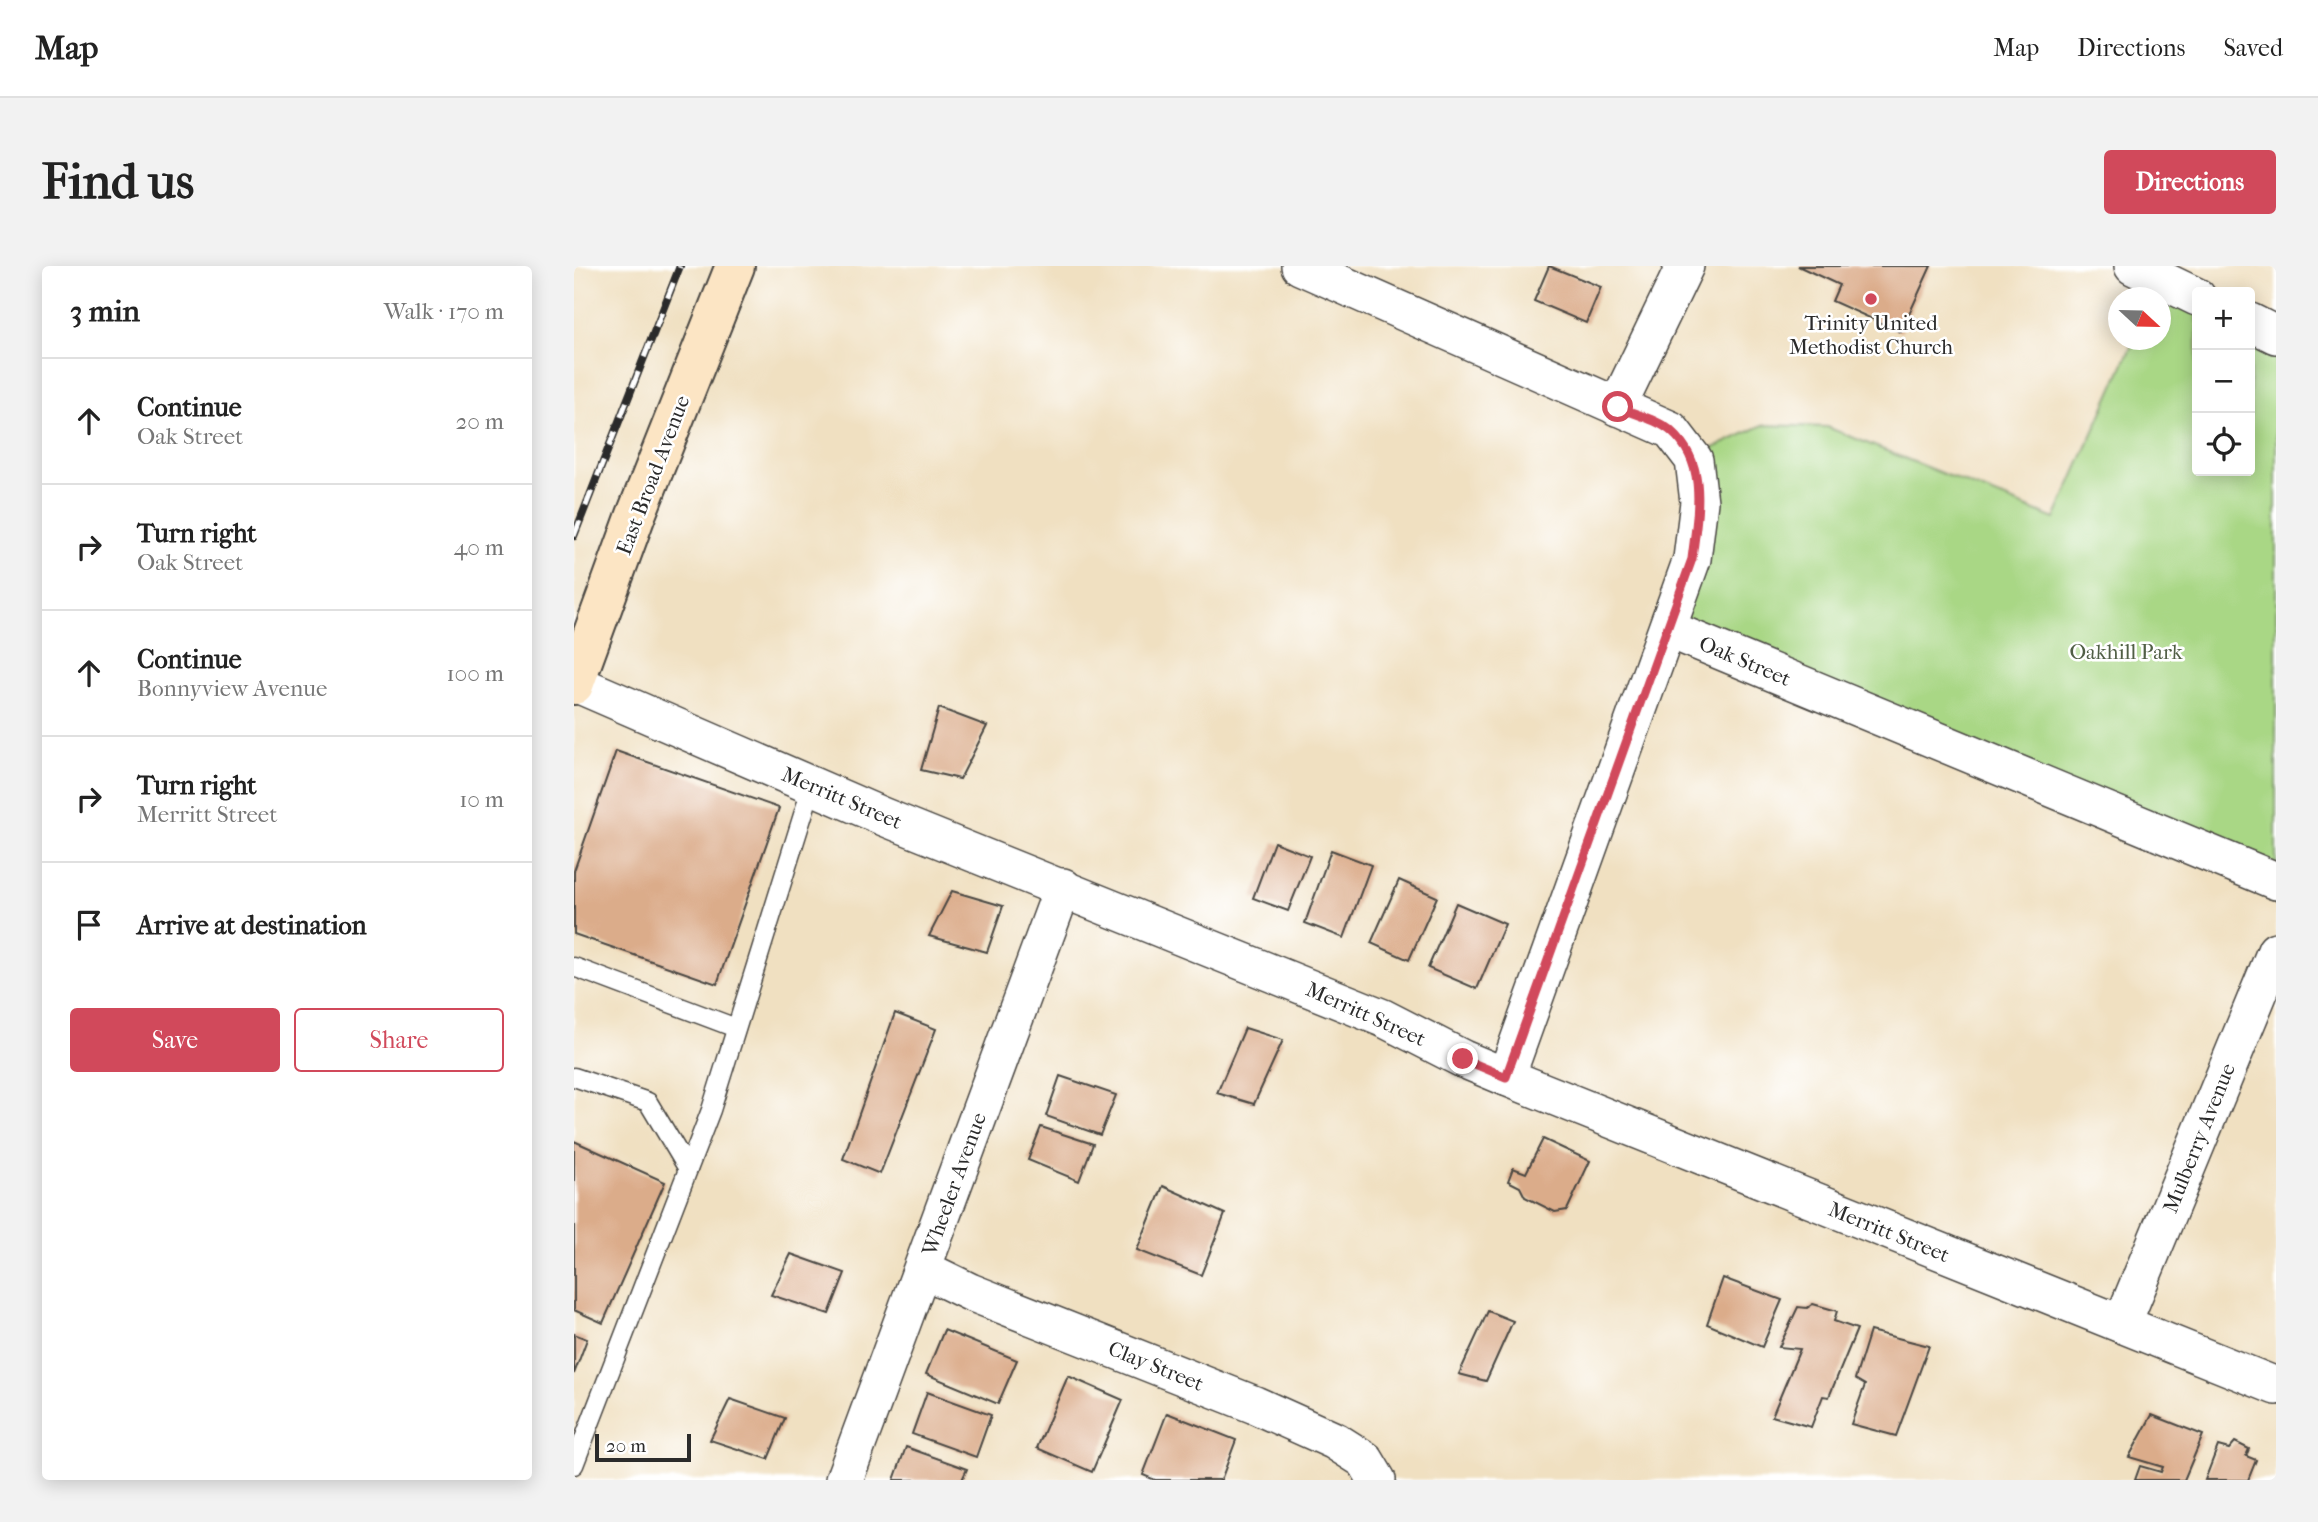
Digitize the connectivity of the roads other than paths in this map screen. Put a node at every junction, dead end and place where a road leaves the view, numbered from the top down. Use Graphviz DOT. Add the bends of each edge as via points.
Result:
graph roads {
  1 [pos="736,266"];
  2 [pos="1300,266"];
  3 [pos="1685,266"];
  4 [pos="2133,266"];
  5 [pos="2192,295"];
  6 [pos="2255,324"];
  7 [pos="2276,335"];
  8 [pos="1618,407"];
  9 [pos="1668,629"];
  10 [pos="574,684"];
  11 [pos="812,786"];
  12 [pos="2276,881"];
  13 [pos="1063,887"];
  14 [pos="2276,951"];
  15 [pos="574,967"];
  16 [pos="736,1028"];
  17 [pos="574,1077"];
  18 [pos="1506,1077"];
  19 [pos="688,1169"];
  20 [pos="923,1269"];
  21 [pos="2122,1324"];
  22 [pos="2276,1386"];
  23 [pos="574,1465"];
  24 [pos="844,1480"];
  25 [pos="1377,1480"];
  1 -- 10 [label="main road, East Broad Avenue"];
  2 -- 8 [label="street"];
  3 -- 8 [label="street"];
  4 -- 5 [label="street"];
  6 -- 7 [label="street"];
  8 -- 9 [label="street" via="1671,430 1694,460 1699,502 1692,559"];
  9 -- 12 [label="street, Oak Street"];
  9 -- 18 [label="street"];
  10 -- 11 [label="street, Merritt Street"];
  11 -- 13 [label="street, Merritt Street"];
  11 -- 16 [label="lane"];
  13 -- 18 [label="street, Merritt Street" via="1383,1018"];
  13 -- 20 [label="street, Wheeler Avenue"];
  14 -- 21 [label="street, Mulberry Avenue"];
  15 -- 16 [label="lane"];
  16 -- 19 [label="lane"];
  17 -- 19 [label="lane" via="648,1102"];
  18 -- 21 [label="street, Merritt Street"];
  19 -- 23 [label="lane"];
  20 -- 24 [label="street, Wheeler Avenue"];
  20 -- 25 [label="street, Clay Street" via="1335,1441 1365,1460"];
  21 -- 22 [label="street, Merritt Street"];
}
